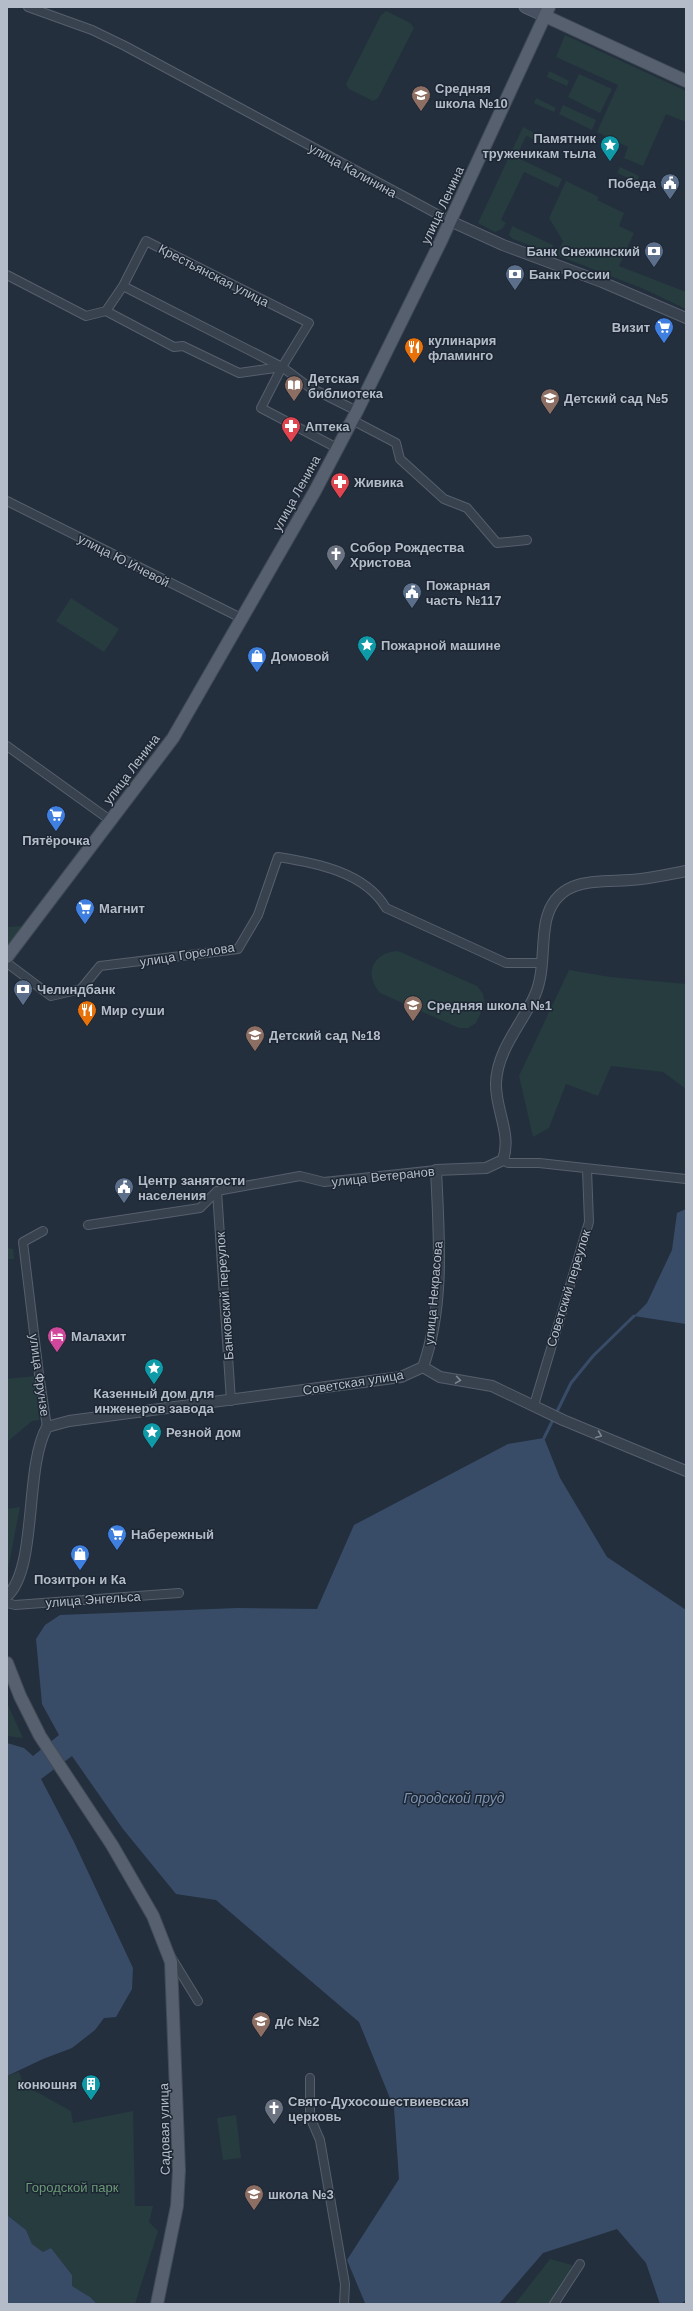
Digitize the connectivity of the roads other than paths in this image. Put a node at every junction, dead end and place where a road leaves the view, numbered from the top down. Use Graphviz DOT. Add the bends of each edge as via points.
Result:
graph roads {
  1 [pos="28,7"];
  2 [pos="525,7"];
  3 [pos="547,12"];
  4 [pos="686,81"];
  5 [pos="450,221"];
  6 [pos="7,275"];
  7 [pos="122,286"];
  8 [pos="106,311"];
  9 [pos="686,318"];
  10 [pos="282,367"];
  11 [pos="355,415"];
  12 [pos="337,448"];
  13 [pos="7,501"];
  14 [pos="528,540"];
  15 [pos="241,618"];
  16 [pos="7,746"];
  17 [pos="110,820"];
  18 [pos="686,871"];
  19 [pos="7,957"];
  20 [pos="7,963"];
  21 [pos="542,963"];
  22 [pos="504,1160"];
  23 [pos="587,1169"];
  24 [pos="436,1170"];
  25 [pos="686,1179"];
  26 [pos="216,1191"];
  27 [pos="88,1225"];
  28 [pos="43,1231"];
  29 [pos="423,1367"];
  30 [pos="231,1400"];
  31 [pos="534,1405"];
  32 [pos="48,1427"];
  33 [pos="686,1471"];
  34 [pos="178,1593"];
  35 [pos="7,1596"];
  36 [pos="7,1603"];
  37 [pos="7,1663"];
  38 [pos="168,1952"];
  39 [pos="198,2001"];
  40 [pos="310,2078"];
  41 [pos="580,2264"];
  42 [pos="157,2304"];
  43 [pos="344,2304"];
  44 [pos="554,2304"];
  1 -- 5 [label="street, улица Калинина" via="92,30 125,46"];
  2 -- 3 [label="main road"];
  3 -- 4 [label="main road"];
  3 -- 5 [label="main road, улица Ленина"];
  5 -- 9 [label="street, улица Калинина" via="503,245 602,282"];
  5 -- 11 [label="main road, улица Ленина"];
  6 -- 8 [label="street" via="86,316"];
  7 -- 8 [label="street, Крестьянская улица"];
  7 -- 10 [label="street"];
  7 -- 10 [label="street, Крестьянская улица" via="146,241 309,323"];
  8 -- 10 [label="street" via="174,347 183,346 239,373"];
  10 -- 11 [label="street"];
  10 -- 12 [label="street, Крестьянская улица" via="261,408"];
  11 -- 12 [label="main road, улица Ленина"];
  11 -- 14 [label="street" via="396,443 400,460 444,499 467,508 497,543"];
  12 -- 15 [label="main road, улица Ленина"];
  13 -- 15 [label="street, улица Ю.Ичевой"];
  15 -- 17 [label="main road, улица Ленина" via="172,738"];
  16 -- 17 [label="street"];
  17 -- 19 [label="main road, улица Ленина"];
  18 -- 21 [label="street" via="642,879 579,883 560,893 552,904 546,920"];
  20 -- 21 [label="street, улица Горелова" via="51,996 81,989 100,966 238,949 258,915 278,857 305,861 363,882 380,898 386,908 506,964"];
  21 -- 22 [label="street" via="535,995 502,1056 498,1070 496,1084 507,1151"];
  22 -- 23 [label="street" via="508,1163 539,1162"];
  22 -- 24 [label="street, улица Ветеранов" via="486,1168"];
  23 -- 25 [label="street"];
  23 -- 31 [label="street, Советский переулок" via="588,1222"];
  24 -- 26 [label="street, улица Ветеранов" via="324,1182 300,1176"];
  24 -- 29 [label="street, улица Некрасова" via="439,1256 431,1343"];
  26 -- 27 [label="street" via="200,1208"];
  26 -- 30 [label="street, Банковский переулок"];
  28 -- 32 [label="street, улица Фрунзе" via="23,1242"];
  29 -- 30 [label="street, Советская улица" via="401,1377"];
  29 -- 31 [label="street, one-way" via="440,1378 492,1386"];
  30 -- 32 [label="street, Советская улица" via="69,1421"];
  31 -- 33 [label="street, one-way" via="563,1420"];
  32 -- 35 [label="street, улица Фрунзе" via="41,1438 37,1458 23,1565 14,1587"];
  34 -- 36 [label="street, улица Энгельса" via="15,1605"];
  37 -- 38 [label="main road, Садовая улица" via="40,1736 112,1845 153,1916"];
  38 -- 39 [label="street, Садовая улица"];
  38 -- 42 [label="main road, Садовая улица" via="172,1971 179,2170 177,2206"];
  40 -- 43 [label="street" via="310,2117 320,2140 345,2284"];
  41 -- 44 [label="street"];
}
